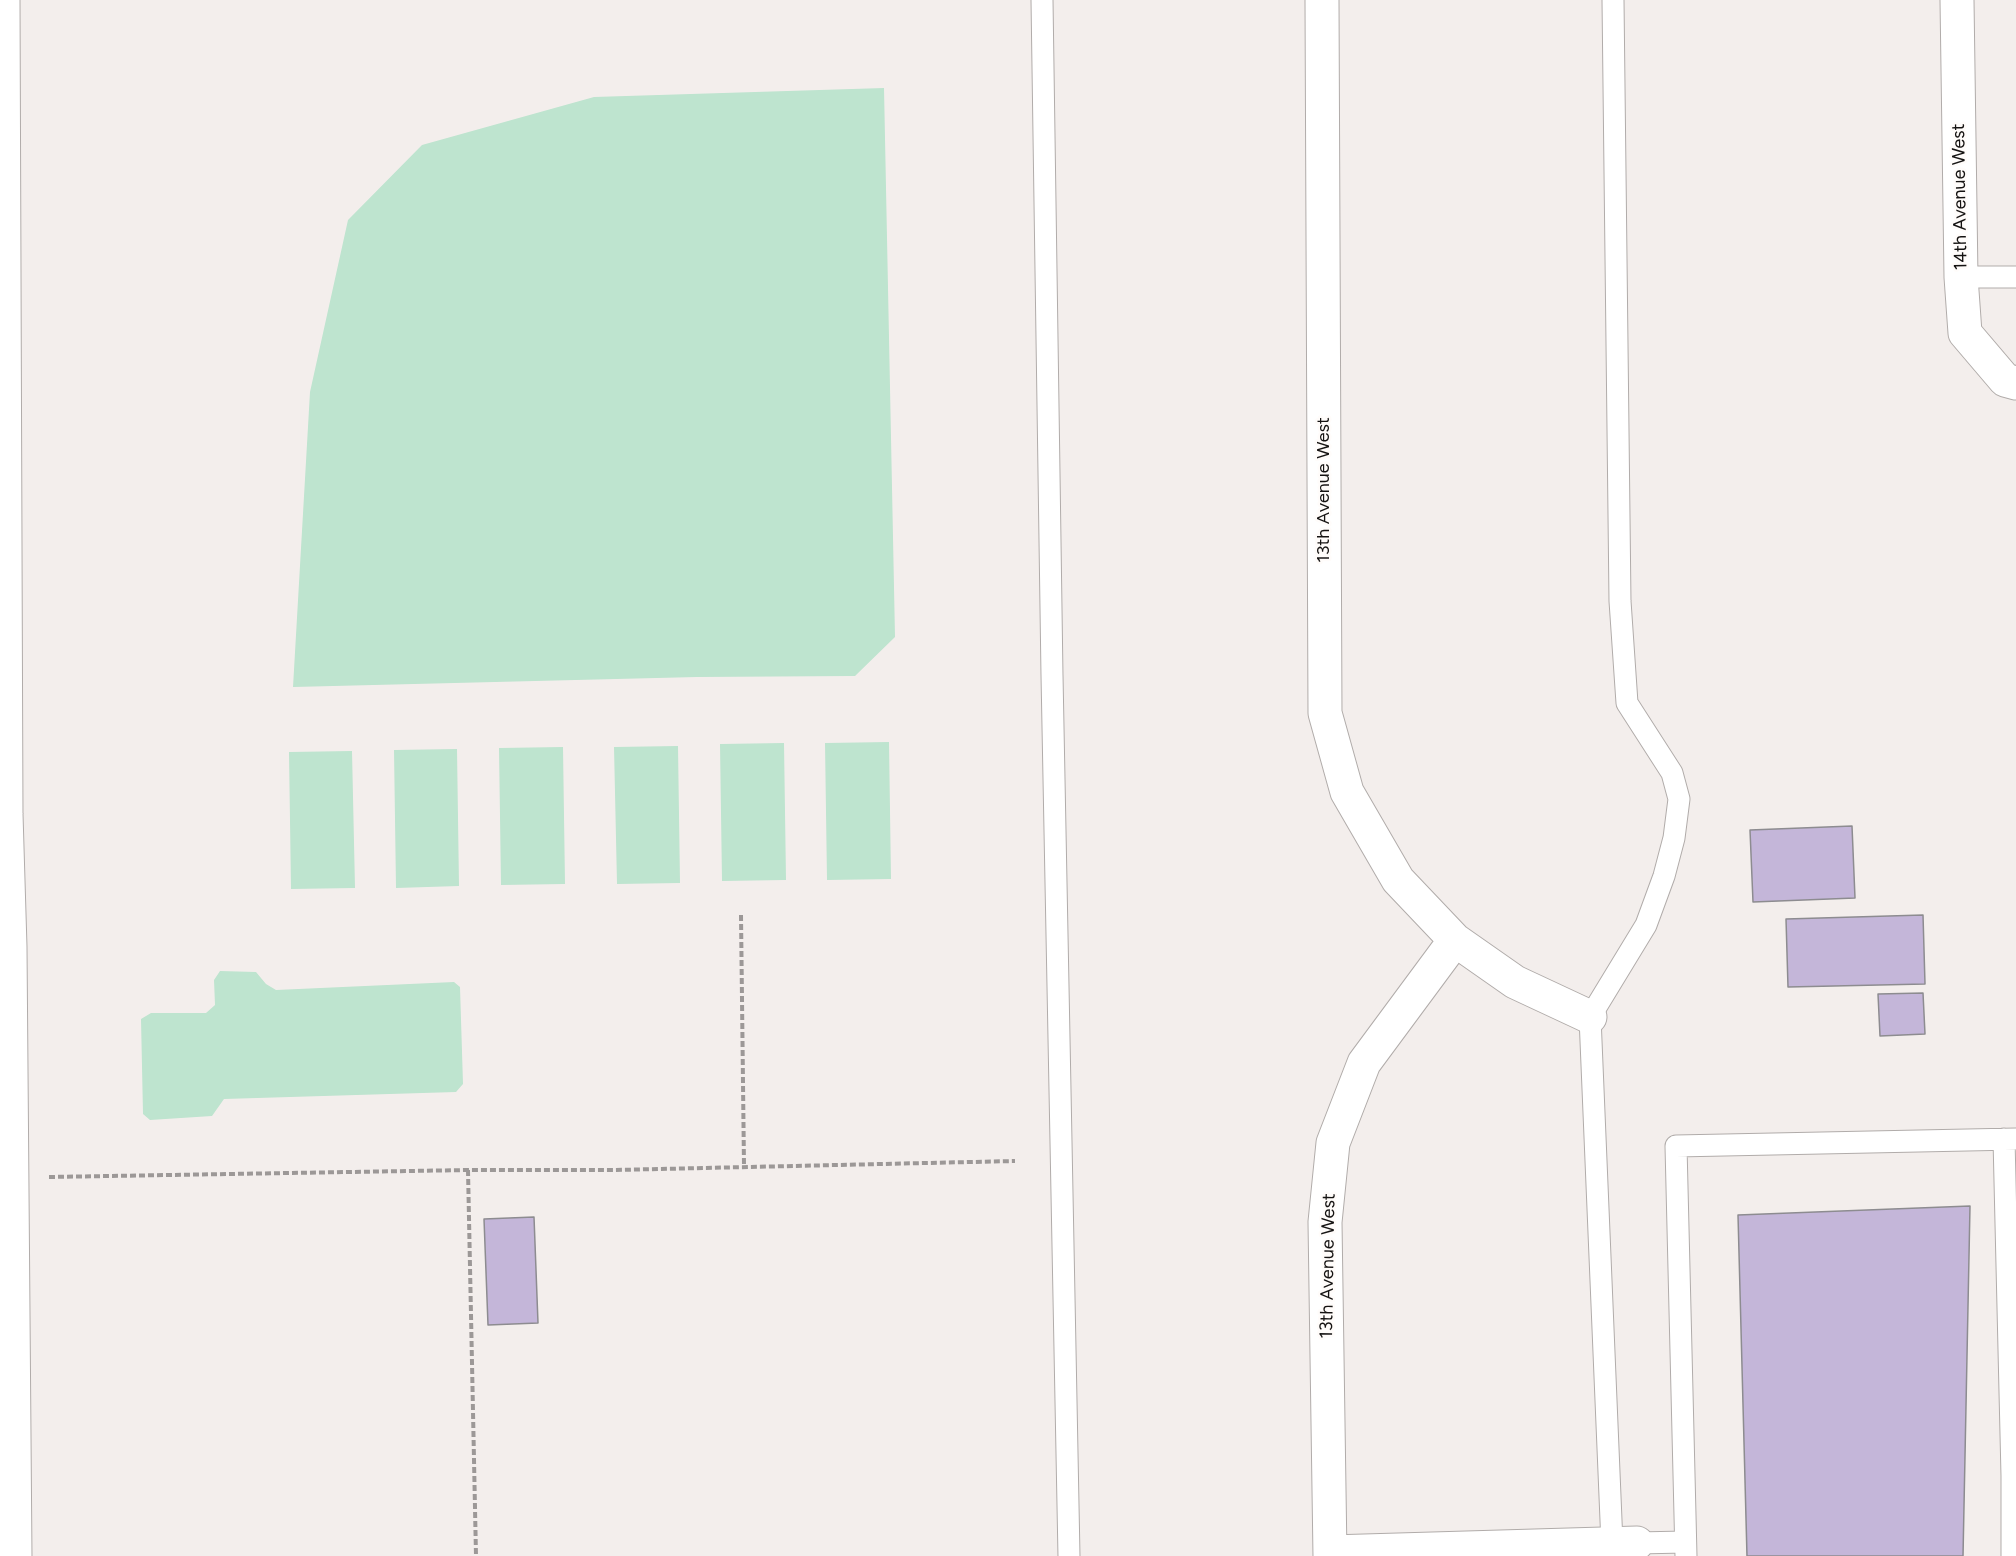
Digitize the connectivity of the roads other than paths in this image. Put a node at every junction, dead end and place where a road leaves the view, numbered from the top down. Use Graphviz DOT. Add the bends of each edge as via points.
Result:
graph roads {
  1 [pos="3,0"];
  2 [pos="1042,0"];
  3 [pos="1322,0"];
  4 [pos="1613,0"];
  5 [pos="1957,0"];
  6 [pos="1960,277"];
  7 [pos="2016,277"];
  8 [pos="2011,381"];
  9 [pos="3,814"];
  10 [pos="1455,940"];
  11 [pos="5,947"];
  12 [pos="1590,1017"];
  13 [pos="5,1109"];
  14 [pos="2010,1139"];
  15 [pos="6,1292"];
  16 [pos="2014,1476"];
  17 [pos="1624,1544"];
  18 [pos="1685,1549"];
  19 [pos="1330,1554"];
  20 [pos="15,1556"];
  21 [pos="1069,1556"];
  22 [pos="2012,1556"];
  1 -- 9 [label="street"];
  2 -- 21 [label="lane"];
  3 -- 10 [label="street, 13th Avenue West" via="1325,713 1347,792 1398,880"];
  4 -- 12 [label="lane" via="1620,601 1627,703 1672,773 1679,799 1674,838 1646,925"];
  5 -- 6 [label="street, 14th Avenue West"];
  6 -- 7 [label="lane"];
  6 -- 8 [label="street, 14th Avenue West" via="1965,333"];
  9 -- 11 [label="street"];
  10 -- 12 [label="street, 13th Avenue West" via="1515,982"];
  10 -- 19 [label="street, 13th Avenue West" via="1364,1063 1333,1143 1325,1222"];
  11 -- 13 [label="street"];
  12 -- 17 [label="lane"];
  13 -- 15 [label="street" via="12,1179"];
  14 -- 16 [label="lane"];
  14 -- 18 [label="lane" via="1676,1146"];
  15 -- 20 [label="street"];
  16 -- 22 [label="lane"];
  17 -- 18 [label="lane"];
  17 -- 19 [label="street"];
}
